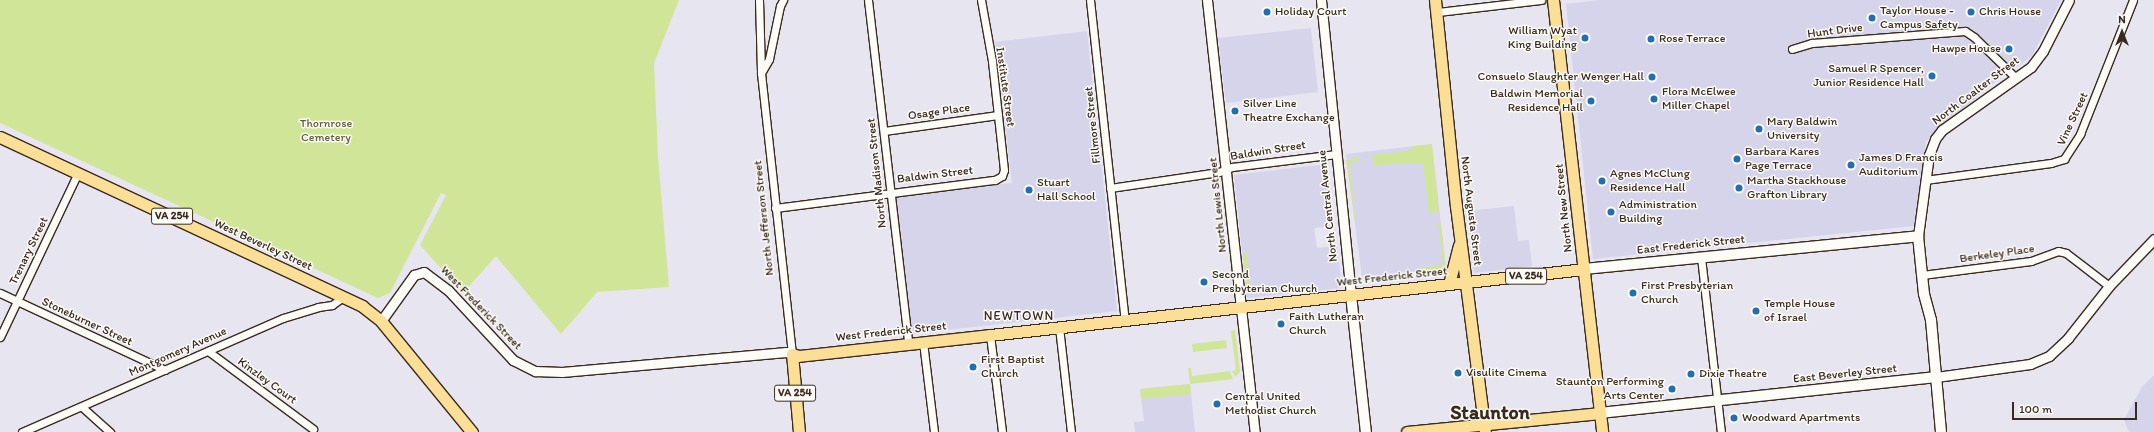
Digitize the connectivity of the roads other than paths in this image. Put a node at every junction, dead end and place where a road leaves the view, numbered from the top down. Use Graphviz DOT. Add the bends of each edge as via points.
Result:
graph roads {
  1 [pos="759,0"];
  2 [pos="783,0"];
  3 [pos="868,0"];
  4 [pos="982,0"];
  5 [pos="1090,0"];
  6 [pos="1207,0"];
  7 [pos="1321,0"];
  8 [pos="1435,0"];
  9 [pos="1541,0"];
  10 [pos="1553,0"];
  11 [pos="2069,0"];
  12 [pos="2134,0"];
  13 [pos="1437,12"];
  14 [pos="1792,49"];
  15 [pos="761,73"];
  16 [pos="2016,78"];
  17 [pos="998,115"];
  18 [pos="884,131"];
  19 [pos="0,137"];
  20 [pos="1336,154"];
  21 [pos="1226,169"];
  22 [pos="78,173"];
  23 [pos="1002,176"];
  24 [pos="1925,180"];
  25 [pos="1110,188"];
  26 [pos="890,191"];
  27 [pos="775,208"];
  28 [pos="1918,236"];
  29 [pos="2154,238"];
  30 [pos="1460,242"];
  31 [pos="1702,257"];
  32 [pos="1584,269"];
  33 [pos="1922,275"];
  34 [pos="1467,282"];
  35 [pos="1449,284"];
  36 [pos="2109,286"];
  37 [pos="0,293"];
  38 [pos="1351,296"];
  39 [pos="343,297"];
  40 [pos="17,301"];
  41 [pos="1241,307"];
  42 [pos="1125,320"];
  43 [pos="381,321"];
  44 [pos="1059,328"];
  45 [pos="990,335"];
  46 [pos="0,337"];
  47 [pos="924,342"];
  48 [pos="908,343"];
  49 [pos="208,351"];
  50 [pos="792,354"];
  51 [pos="165,370"];
  52 [pos="1936,377"];
  53 [pos="1717,401"];
  54 [pos="82,407"];
  55 [pos="1600,413"];
  56 [pos="314,428"];
  57 [pos="1484,429"];
  58 [pos="22,432"];
  59 [pos="110,432"];
  60 [pos="472,432"];
  61 [pos="799,432"];
  62 [pos="934,432"];
  63 [pos="1002,432"];
  64 [pos="1071,432"];
  65 [pos="1255,432"];
  66 [pos="1366,432"];
  67 [pos="1407,432"];
  68 [pos="1602,432"];
  69 [pos="1721,432"];
  70 [pos="1941,432"];
  1 -- 15 [label="street, North Jefferson Street"];
  2 -- 15 [label="street" via="769,59"];
  3 -- 18 [label="street, North Madison Street"];
  4 -- 17 [label="street, Institute Street"];
  5 -- 25 [label="street, Fillmore Street"];
  6 -- 21 [label="street, North Lewis Street"];
  7 -- 20 [label="street, North Central Avenue"];
  8 -- 13 [label="main road, North Augusta Street"];
  9 -- 13 [label="street"];
  10 -- 32 [label="main road, North New Street"];
  11 -- 16 [label="street, North Coalter Street" via="2043,51 2030,67"];
  12 -- 24 [label="street, Vine Street" via="2080,134 2064,159 2051,163"];
  13 -- 30 [label="main road, North Augusta Street"];
  14 -- 16 [label="street, Hunt Drive" via="1812,43 1965,31"];
  15 -- 27 [label="street, North Jefferson Street"];
  16 -- 24 [label="street, North Coalter Street" via="1942,130 1930,149"];
  17 -- 18 [label="street, Osage Place"];
  17 -- 23 [label="street, Institute Street" via="1004,170"];
  18 -- 26 [label="street, North Madison Street"];
  19 -- 22 [label="main road, West Beverley Street / VA 254"];
  20 -- 21 [label="street, Baldwin Street"];
  20 -- 38 [label="street, North Central Avenue"];
  21 -- 25 [label="street, Baldwin Street"];
  21 -- 41 [label="street, North Lewis Street"];
  22 -- 39 [label="main road, West Beverley Street / VA 254"];
  22 -- 40 [label="street, Trenary Street"];
  23 -- 26 [label="street, Baldwin Street" via="995,180"];
  24 -- 28 [label="street, North Coalter Street"];
  25 -- 42 [label="street, Fillmore Street"];
  26 -- 27 [label="street, Baldwin Street"];
  26 -- 48 [label="street, North Madison Street"];
  27 -- 50 [label="street, North Jefferson Street"];
  28 -- 31 [label="main road, East Frederick Street / VA 254"];
  28 -- 33 [label="main road, North Coalter Street"];
  29 -- 36 [label="street, East Beverley Street"];
  30 -- 34 [label="main road, North Augusta Street"];
  30 -- 35 [label="main road"];
  31 -- 32 [label="main road, East Frederick Street / VA 254"];
  31 -- 53 [label="street"];
  32 -- 34 [label="main road, East Frederick Street / VA 254"];
  32 -- 55 [label="main road, North New Street"];
  33 -- 36 [label="street, Berkeley Place" via="2030,261 2058,251 2066,253"];
  33 -- 52 [label="main road, North Coalter Street" via="1931,320"];
  34 -- 35 [label="main road, West Frederick Street / VA 254"];
  34 -- 57 [label="main road, North Augusta Street"];
  35 -- 38 [label="main road, West Frederick Street / VA 254"];
  36 -- 52 [label="street, East Beverley Street" via="2068,338 2056,351 2043,359 2005,368"];
  37 -- 40 [label="street, Stoneburner Street"];
  38 -- 41 [label="main road, West Frederick Street / VA 254"];
  38 -- 66 [label="main road, North Central Avenue"];
  39 -- 43 [label="main road, West Beverley Street / VA 254"];
  39 -- 49 [label="street, Montgomery Avenue" via="332,305 283,318"];
  40 -- 46 [label="street, Trenary Street"];
  40 -- 51 [label="street, Stoneburner Street"];
  41 -- 42 [label="main road, West Frederick Street / VA 254"];
  41 -- 65 [label="street, North Lewis Street"];
  42 -- 44 [label="main road, West Frederick Street / VA 254"];
  43 -- 50 [label="street, West Frederick Street" via="414,275 424,272 448,290 513,360 534,371 562,372 786,352"];
  43 -- 60 [label="main road, West Beverley Street / VA 254"];
  44 -- 45 [label="main road, West Frederick Street / VA 254"];
  44 -- 64 [label="street"];
  45 -- 47 [label="main road, West Frederick Street / VA 254"];
  45 -- 63 [label="street"];
  47 -- 48 [label="main road, West Frederick Street / VA 254"];
  47 -- 62 [label="street"];
  48 -- 50 [label="main road, West Frederick Street / VA 254" via="798,356"];
  49 -- 51 [label="street, Montgomery Avenue"];
  49 -- 56 [label="street, Kinzley Court"];
  50 -- 61 [label="main road, North Jefferson Street / VA 254"];
  51 -- 54 [label="street, Montgomery Avenue"];
  52 -- 53 [label="main road, East Beverley Street"];
  52 -- 70 [label="main road, North Coalter Street"];
  53 -- 55 [label="main road, East Beverley Street"];
  53 -- 69 [label="street"];
  54 -- 58 [label="street, Montgomery Avenue"];
  54 -- 59 [label="street"];
  55 -- 57 [label="main road, East Beverley Street"];
  55 -- 68 [label="main road, North New Street"];
  57 -- 67 [label="main road"];
}
